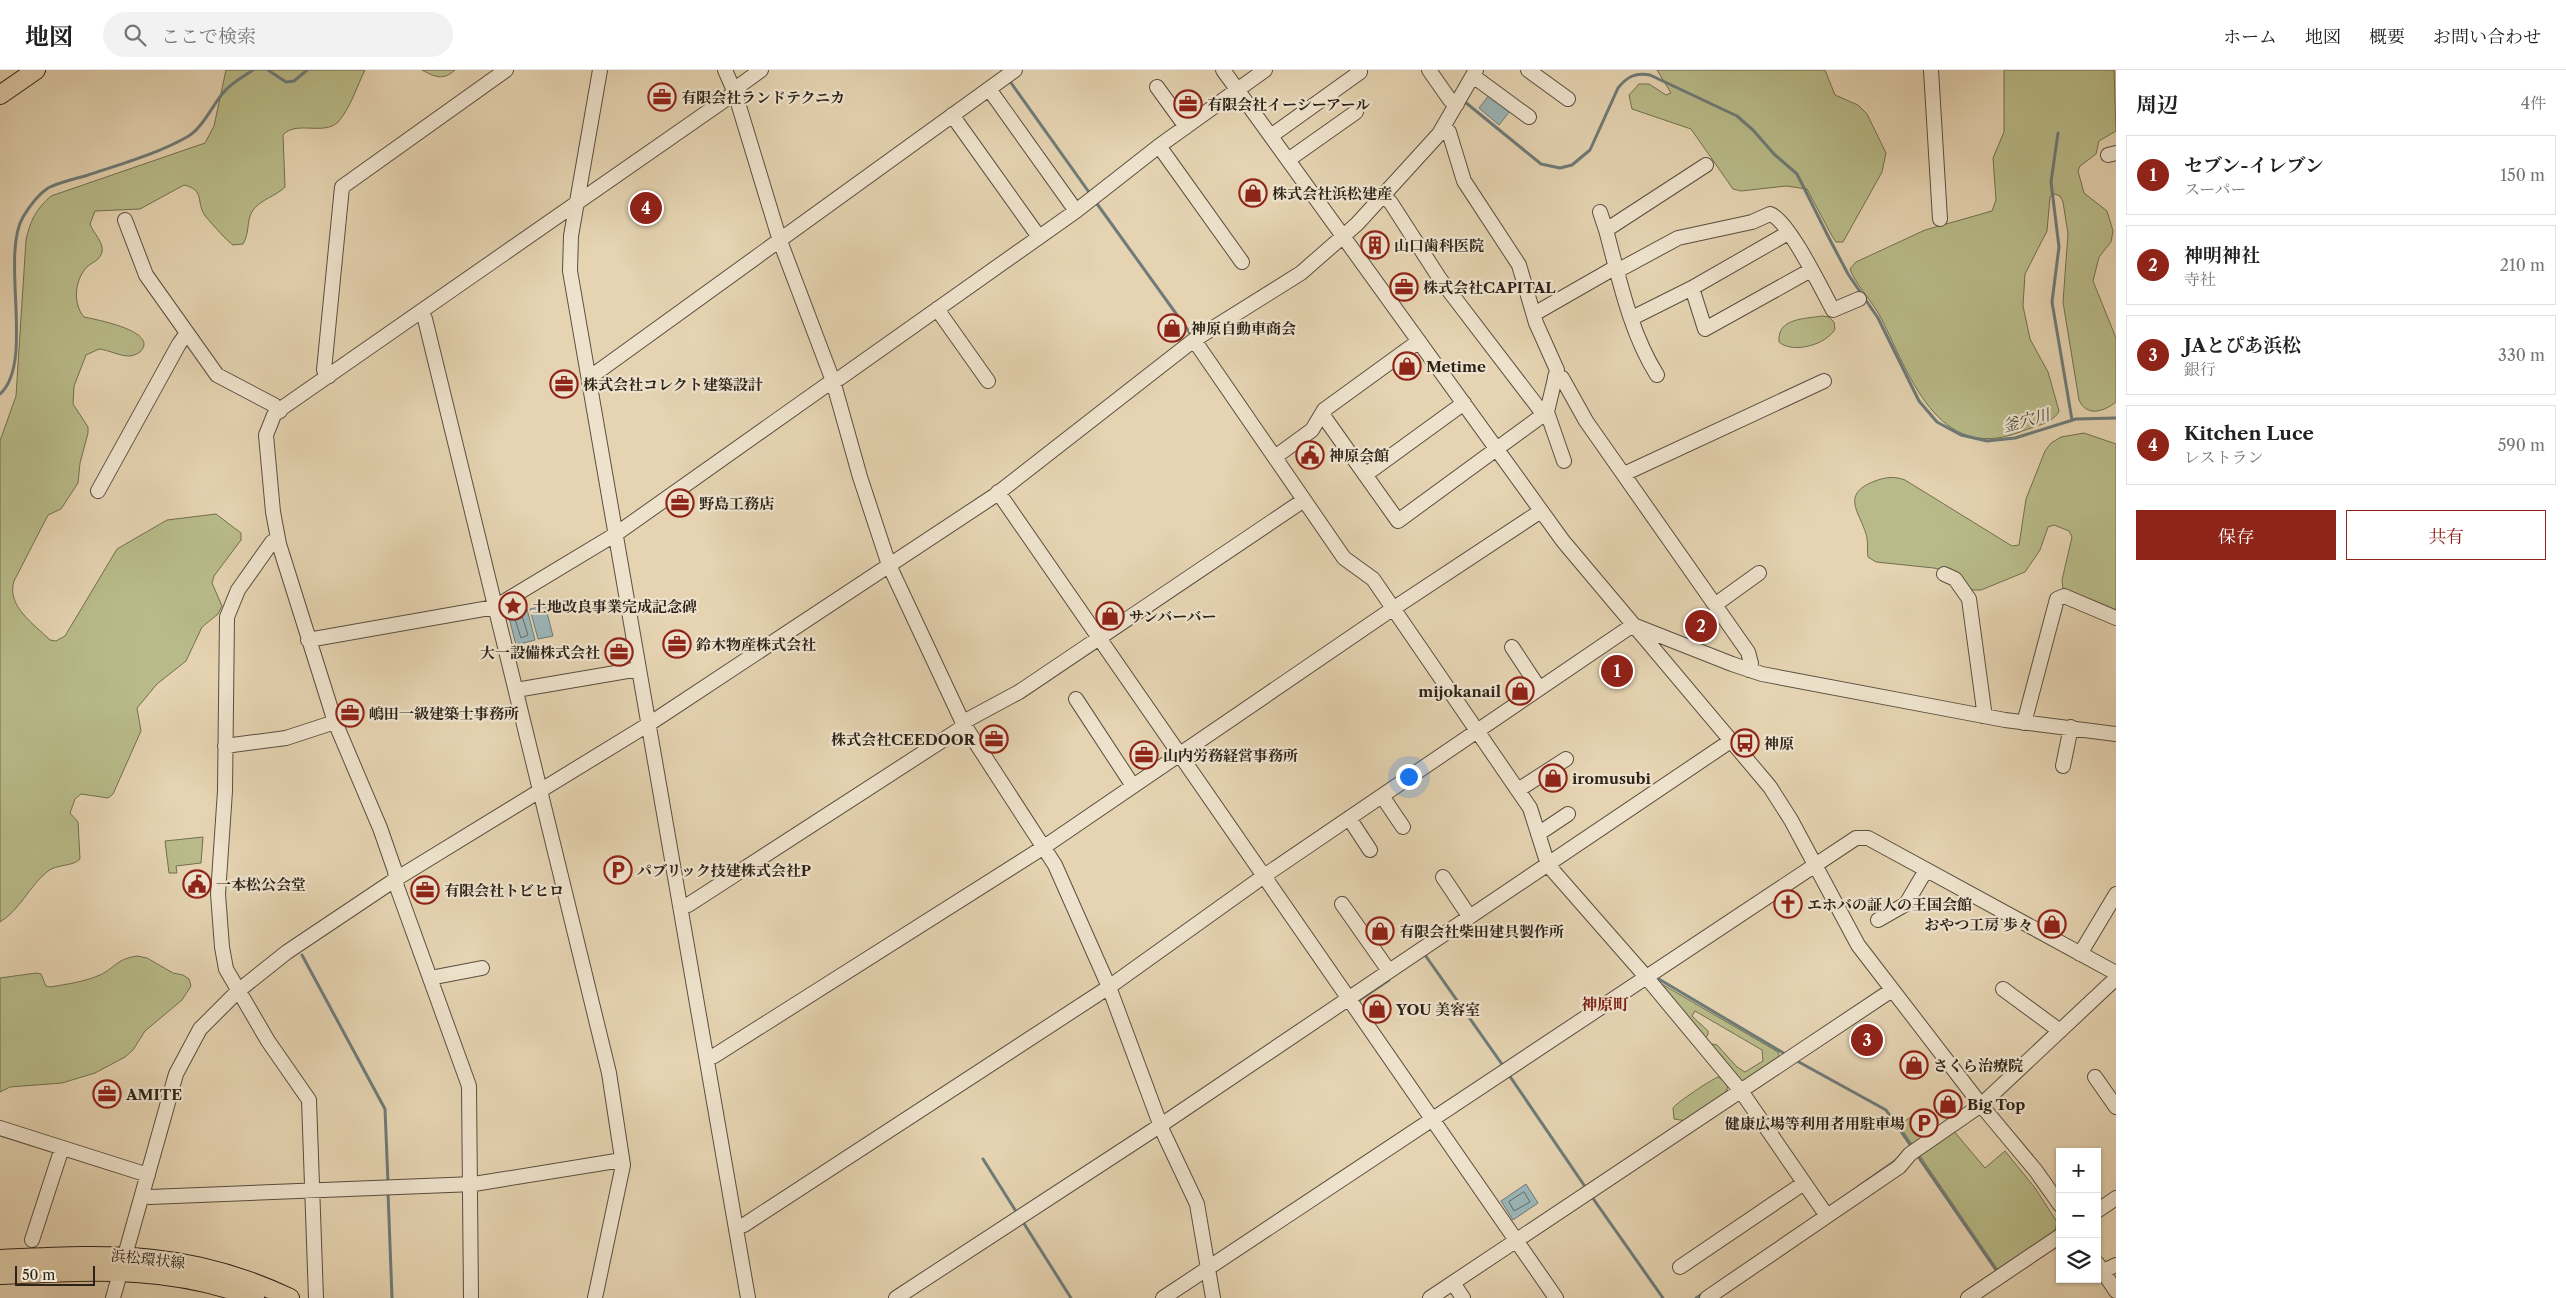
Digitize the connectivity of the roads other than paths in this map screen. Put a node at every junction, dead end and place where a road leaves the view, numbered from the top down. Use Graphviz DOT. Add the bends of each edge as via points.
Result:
graph roads {
  1 [pos="36,70"];
  2 [pos="506,70"];
  3 [pos="600,70"];
  4 [pos="725,70"];
  5 [pos="761,70"];
  6 [pos="1015,70"];
  7 [pos="1223,70"];
  8 [pos="1265,70"];
  9 [pos="1428,70"];
  10 [pos="1528,70"];
  11 [pos="1931,70"];
  12 [pos="1360,72"];
  13 [pos="1475,73"];
  14 [pos="1157,87"];
  15 [pos="989,89"];
  16 [pos="1237,90"];
  17 [pos="734,91"];
  18 [pos="0,95"];
  19 [pos="1568,99"];
  20 [pos="1457,104"];
  21 [pos="1356,112"];
  22 [pos="952,115"];
  23 [pos="1529,117"];
  24 [pos="1186,127"];
  25 [pos="1444,127"];
  26 [pos="1271,136"];
  27 [pos="1159,146"];
  28 [pos="1288,160"];
  29 [pos="1706,166"];
  30 [pos="1383,195"];
  31 [pos="577,205"];
  32 [pos="1076,211"];
  33 [pos="1600,212"];
  34 [pos="1940,219"];
  35 [pos="125,220"];
  36 [pos="1606,230"];
  37 [pos="1788,233"];
  38 [pos="1343,236"];
  39 [pos="1039,237"];
  40 [pos="780,242"];
  41 [pos="1242,262"];
  42 [pos="1616,269"];
  43 [pos="1811,270"];
  44 [pos="1692,288"];
  45 [pos="1859,299"];
  46 [pos="937,309"];
  47 [pos="421,312"];
  48 [pos="1534,314"];
  49 [pos="1632,318"];
  50 [pos="187,333"];
  51 [pos="1194,340"];
  52 [pos="1419,341"];
  53 [pos="588,374"];
  54 [pos="1658,375"];
  55 [pos="329,376"];
  56 [pos="1555,377"];
  57 [pos="1824,380"];
  58 [pos="833,381"];
  59 [pos="988,381"];
  60 [pos="1464,403"];
  61 [pos="280,410"];
  62 [pos="1546,413"];
  63 [pos="1322,414"];
  64 [pos="1497,449"];
  65 [pos="1275,457"];
  66 [pos="1564,461"];
  67 [pos="1624,474"];
  68 [pos="1365,475"];
  69 [pos="98,492"];
  70 [pos="998,492"];
  71 [pos="1304,500"];
  72 [pos="1541,510"];
  73 [pos="616,534"];
  74 [pos="278,540"];
  75 [pos="889,565"];
  76 [pos="1759,573"];
  77 [pos="1944,574"];
  78 [pos="1716,604"];
  79 [pos="495,607"];
  80 [pos="1393,610"];
  81 [pos="2116,618"];
  82 [pos="1633,624"];
  83 [pos="1100,638"];
  84 [pos="308,640"];
  85 [pos="1512,647"];
  86 [pos="639,669"];
  87 [pos="1749,670"];
  88 [pos="1539,688"];
  89 [pos="516,690"];
  90 [pos="1076,699"];
  91 [pos="1983,716"];
  92 [pos="335,722"];
  93 [pos="2024,723"];
  94 [pos="649,724"];
  95 [pos="964,725"];
  96 [pos="2071,727"];
  97 [pos="1477,731"];
  98 [pos="2116,734"];
  99 [pos="1732,740"];
  100 [pos="225,746"];
  101 [pos="1180,754"];
  102 [pos="1566,759"];
  103 [pos="2063,766"];
  104 [pos="1133,786"];
  105 [pos="540,790"];
  106 [pos="1518,790"];
  107 [pos="1382,796"];
  108 [pos="1568,814"];
  109 [pos="1349,818"];
  110 [pos="1403,827"];
  111 [pos="1538,834"];
  112 [pos="1044,847"];
  113 [pos="1370,850"];
  114 [pos="1548,865"];
  115 [pos="1815,865"];
  116 [pos="1926,870"];
  117 [pos="1264,876"];
  118 [pos="1443,877"];
  119 [pos="396,879"];
  120 [pos="2116,894"];
  121 [pos="1342,904"];
  122 [pos="680,906"];
  123 [pos="1470,916"];
  124 [pos="1878,920"];
  125 [pos="2080,954"];
  126 [pos="482,968"];
  127 [pos="1389,971"];
  128 [pos="2116,974"];
  129 [pos="430,978"];
  130 [pos="1647,978"];
  131 [pos="1109,987"];
  132 [pos="1892,990"];
  133 [pos="2002,990"];
  134 [pos="238,991"];
  135 [pos="1348,998"];
  136 [pos="2060,1030"];
  137 [pos="707,1057"];
  138 [pos="2095,1077"];
  139 [pos="1741,1091"];
  140 [pos="1980,1105"];
  141 [pos="2116,1107"];
  142 [pos="1433,1120"];
  143 [pos="1161,1125"];
  144 [pos="0,1128"];
  145 [pos="62,1148"];
  146 [pos="622,1160"];
  147 [pos="148,1175"];
  148 [pos="1804,1183"];
  149 [pos="468,1184"];
  150 [pos="312,1190"];
  151 [pos="142,1195"];
  152 [pos="2116,1198"];
  153 [pos="2056,1200"];
  154 [pos="2101,1208"];
  155 [pos="1827,1216"];
  156 [pos="736,1226"];
  157 [pos="2057,1238"];
  158 [pos="32,1240"];
  159 [pos="1516,1241"];
  160 [pos="0,1259"];
  161 [pos="123,1263"];
  162 [pos="2116,1265"];
  163 [pos="2101,1267"];
  164 [pos="1680,1268"];
  165 [pos="2101,1268"];
  166 [pos="1208,1269"];
  167 [pos="0,1275"];
  168 [pos="1453,1283"];
  169 [pos="2116,1291"];
  170 [pos="113,1298"];
  171 [pos="255,1298"];
  172 [pos="290,1298"];
  173 [pos="316,1298"];
  174 [pos="471,1298"];
  175 [pos="595,1298"];
  176 [pos="748,1298"];
  177 [pos="896,1298"];
  178 [pos="1163,1298"];
  179 [pos="1214,1298"];
  180 [pos="1430,1298"];
  181 [pos="1463,1298"];
  182 [pos="1556,1298"];
  183 [pos="1707,1298"];
  184 [pos="1968,1298"];
  1 -- 18 [label="main road"];
  2 -- 55 [label="street" via="342,187 324,370"];
  3 -- 31 [label="street"];
  4 -- 17 [label="street"];
  5 -- 17 [label="street"];
  6 -- 15 [label="street"];
  7 -- 16 [label="street"];
  8 -- 16 [label="street"];
  9 -- 20 [label="street" via="1450,100"];
  10 -- 19 [label="street"];
  11 -- 34 [label="street"];
  12 -- 26 [label="street"];
  13 -- 20 [label="street"];
  13 -- 23 [label="street"];
  14 -- 24 [label="street"];
  15 -- 22 [label="street"];
  15 -- 32 [label="street"];
  16 -- 24 [label="street"];
  16 -- 26 [label="street"];
  17 -- 31 [label="street"];
  17 -- 40 [label="street"];
  20 -- 25 [label="street"];
  21 -- 28 [label="street"];
  22 -- 39 [label="street"];
  22 -- 40 [label="street"];
  24 -- 27 [label="street"];
  25 -- 30 [label="street"];
  25 -- 48 [label="street" via="1449,132 1464,181 1519,265"];
  26 -- 28 [label="street"];
  27 -- 32 [label="street"];
  27 -- 41 [label="street"];
  28 -- 38 [label="street"];
  29 -- 36 [label="street"];
  30 -- 38 [label="street"];
  30 -- 62 [label="street" via="1440,279"];
  31 -- 47 [label="street"];
  31 -- 53 [label="street" via="569,260"];
  32 -- 39 [label="street"];
  33 -- 36 [label="street"];
  35 -- 50 [label="street" via="146,275"];
  36 -- 42 [label="street"];
  37 -- 42 [label="street" via="1777,217 1766,215 1752,222 1678,238"];
  37 -- 43 [label="street"];
  37 -- 44 [label="street"];
  38 -- 51 [label="street" via="1301,273"];
  38 -- 52 [label="street"];
  39 -- 46 [label="street"];
  40 -- 53 [label="street" via="596,373"];
  40 -- 58 [label="street"];
  42 -- 48 [label="street"];
  42 -- 49 [label="street"];
  43 -- 44 [label="street" via="1705,329"];
  43 -- 45 [label="street" via="1833,310"];
  44 -- 49 [label="street"];
  46 -- 58 [label="street"];
  46 -- 59 [label="street"];
  47 -- 55 [label="street"];
  47 -- 79 [label="street"];
  48 -- 56 [label="street" via="1557,370"];
  49 -- 54 [label="street" via="1645,355"];
  50 -- 61 [label="street" via="217,375"];
  50 -- 69 [label="street"];
  51 -- 65 [label="street"];
  51 -- 70 [label="street"];
  52 -- 60 [label="street"];
  52 -- 63 [label="street"];
  53 -- 73 [label="street"];
  55 -- 61 [label="street"];
  56 -- 62 [label="street"];
  56 -- 67 [label="street" via="1562,378 1586,421"];
  57 -- 67 [label="street"];
  58 -- 73 [label="street"];
  58 -- 75 [label="street"];
  60 -- 64 [label="street"];
  60 -- 68 [label="street"];
  61 -- 74 [label="street" via="269,425 266,440"];
  62 -- 64 [label="street"];
  62 -- 66 [label="street"];
  63 -- 65 [label="street" via="1312,430"];
  63 -- 68 [label="street"];
  64 -- 68 [label="street" via="1398,521"];
  64 -- 72 [label="street"];
  65 -- 71 [label="street"];
  67 -- 78 [label="street"];
  70 -- 75 [label="street"];
  70 -- 83 [label="street"];
  71 -- 80 [label="street" via="1344,558 1373,579"];
  71 -- 83 [label="street"];
  72 -- 80 [label="street"];
  72 -- 82 [label="street"];
  73 -- 79 [label="street"];
  73 -- 86 [label="street"];
  74 -- 84 [label="street"];
  74 -- 100 [label="street" via="272,542 238,590 227,617"];
  75 -- 94 [label="street"];
  75 -- 95 [label="street"];
  76 -- 78 [label="street"];
  77 -- 91 [label="street" via="1955,580 1969,599"];
  78 -- 87 [label="street" via="1748,652"];
  79 -- 84 [label="street"];
  79 -- 89 [label="street"];
  80 -- 97 [label="street"];
  80 -- 101 [label="street"];
  81 -- 93 [label="street" via="2064,596 2057,599"];
  82 -- 87 [label="street"];
  82 -- 88 [label="street"];
  82 -- 99 [label="street"];
  83 -- 95 [label="street" via="1019,692 967,720"];
  83 -- 101 [label="street"];
  84 -- 92 [label="street"];
  85 -- 88 [label="street"];
  86 -- 89 [label="street"];
  86 -- 94 [label="street"];
  87 -- 91 [label="street"];
  88 -- 97 [label="street"];
  89 -- 105 [label="street"];
  90 -- 104 [label="street"];
  91 -- 93 [label="street"];
  92 -- 100 [label="street" via="286,738"];
  92 -- 119 [label="street" via="380,828"];
  93 -- 96 [label="street"];
  94 -- 105 [label="street"];
  94 -- 122 [label="street"];
  95 -- 112 [label="street"];
  95 -- 122 [label="street" via="688,905"];
  96 -- 98 [label="street"];
  96 -- 103 [label="street"];
  97 -- 106 [label="street"];
  97 -- 107 [label="street"];
  99 -- 114 [label="street"];
  99 -- 115 [label="street" via="1778,798"];
  100 -- 134 [label="street" via="218,894 223,958"];
  101 -- 104 [label="street"];
  101 -- 117 [label="street"];
  102 -- 106 [label="street"];
  104 -- 112 [label="street"];
  105 -- 119 [label="street"];
  105 -- 146 [label="street" via="609,1073"];
  106 -- 111 [label="street" via="1530,808"];
  107 -- 109 [label="street"];
  107 -- 110 [label="street"];
  108 -- 111 [label="street"];
  109 -- 113 [label="street"];
  109 -- 117 [label="street"];
  111 -- 114 [label="street"];
  112 -- 131 [label="street"];
  112 -- 137 [label="street" via="723,1050"];
  114 -- 123 [label="street"];
  114 -- 130 [label="street"];
  115 -- 116 [label="street" via="1862,837"];
  115 -- 130 [label="street"];
  115 -- 132 [label="street" via="1850,932"];
  116 -- 124 [label="street" via="1906,904"];
  116 -- 125 [label="street"];
  117 -- 131 [label="street"];
  117 -- 135 [label="street"];
  118 -- 123 [label="street"];
  119 -- 129 [label="street"];
  119 -- 134 [label="street" via="287,952"];
  120 -- 125 [label="street"];
  121 -- 127 [label="street"];
  122 -- 137 [label="street"];
  123 -- 127 [label="street"];
  125 -- 128 [label="street"];
  126 -- 129 [label="street"];
  127 -- 135 [label="street"];
  128 -- 136 [label="street" via="2113,981"];
  129 -- 149 [label="street" via="467,1078"];
  130 -- 139 [label="street"];
  130 -- 142 [label="street"];
  131 -- 143 [label="street"];
  131 -- 156 [label="street" via="744,1225"];
  132 -- 139 [label="street"];
  132 -- 140 [label="street"];
  133 -- 136 [label="street"];
  134 -- 147 [label="street" via="211,1016 182,1058"];
  134 -- 150 [label="street" via="268,1042 309,1100"];
  135 -- 142 [label="street"];
  135 -- 143 [label="street"];
  136 -- 140 [label="street"];
  137 -- 156 [label="street"];
  138 -- 141 [label="street"];
  139 -- 148 [label="street"];
  139 -- 159 [label="street"];
  140 -- 153 [label="street"];
  140 -- 155 [label="street"];
  142 -- 159 [label="street"];
  142 -- 166 [label="street"];
  143 -- 166 [label="street" via="1197,1204"];
  143 -- 177 [label="street"];
  144 -- 145 [label="street"];
  145 -- 147 [label="street"];
  145 -- 158 [label="street"];
  146 -- 149 [label="street"];
  146 -- 175 [label="street"];
  147 -- 151 [label="street"];
  148 -- 155 [label="street"];
  148 -- 164 [label="street"];
  149 -- 150 [label="street"];
  149 -- 174 [label="street"];
  150 -- 151 [label="street"];
  150 -- 173 [label="street"];
  151 -- 161 [label="street"];
  152 -- 154 [label="street"];
  155 -- 183 [label="street"];
  156 -- 176 [label="street"];
  157 -- 184 [label="street"];
  159 -- 168 [label="street"];
  159 -- 182 [label="street"];
  160 -- 161 [label="main road, 浜松環状線"];
  161 -- 167 [label="main road, 浜松環状線"];
  161 -- 170 [label="street"];
  161 -- 171 [label="main road, 浜松環状線"];
  161 -- 172 [label="main road, 浜松環状線" via="198,1265 247,1279"];
  162 -- 163 [label="street"];
  165 -- 169 [label="street"];
  166 -- 178 [label="street"];
  166 -- 179 [label="street"];
  168 -- 180 [label="street"];
  168 -- 181 [label="street"];
}
